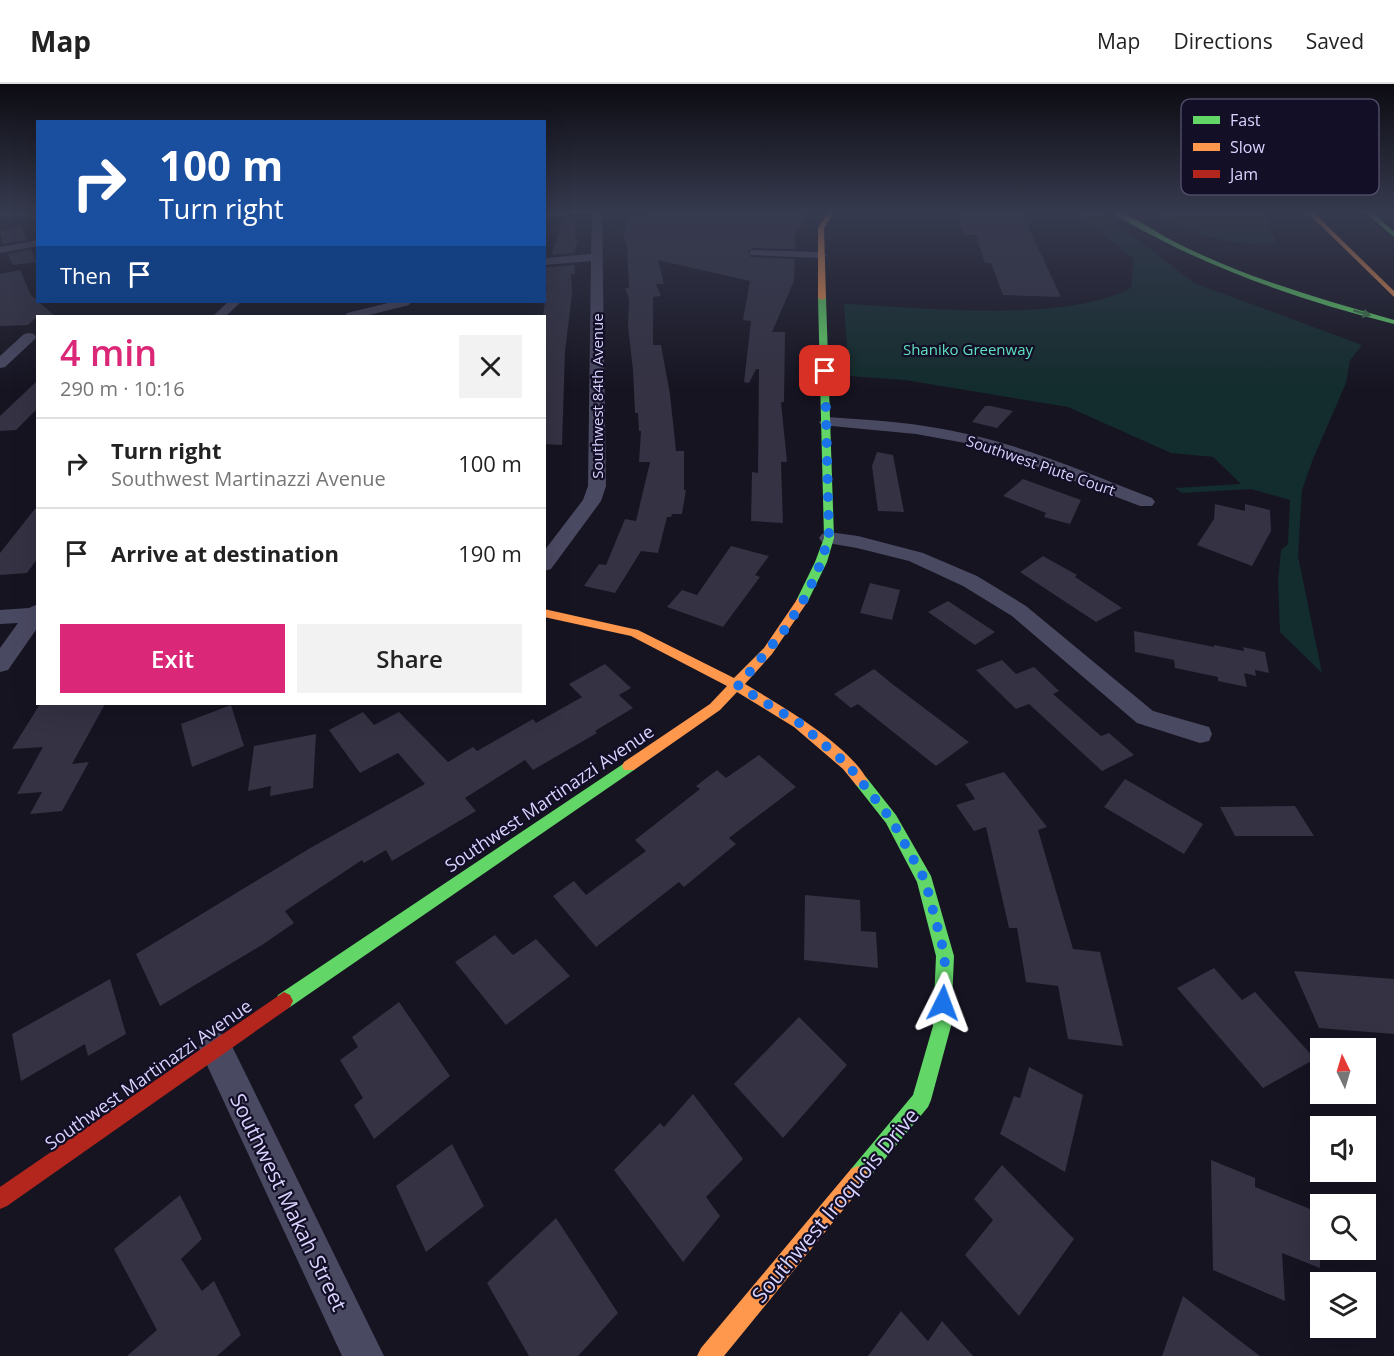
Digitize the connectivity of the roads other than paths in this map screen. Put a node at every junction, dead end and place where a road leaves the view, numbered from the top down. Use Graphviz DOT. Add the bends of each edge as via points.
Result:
graph roads {
  1 [pos="597,270"];
  2 [pos="822,270"];
  3 [pos="1235,270"];
  4 [pos="1369,270"];
  5 [pos="1394,295"];
  6 [pos="235,303"];
  7 [pos="401,303"];
  8 [pos="220,315"];
  9 [pos="356,315"];
  10 [pos="1394,322"];
  11 [pos="33,337"];
  12 [pos="10,338"];
  13 [pos="0,364"];
  14 [pos="827,422"];
  15 [pos="1146,502"];
  16 [pos="829,538"];
  17 [pos="546,562"];
  18 [pos="546,613"];
  19 [pos="36,614"];
  20 [pos="0,617"];
  21 [pos="0,664"];
  22 [pos="738,686"];
  23 [pos="1200,734"];
  24 [pos="215,1048"];
  25 [pos="0,1200"];
  26 [pos="363,1356"];
  27 [pos="709,1356"];
  1 -- 17 [label="street, Southwest 84th Avenue" via="597,486 592,501"];
  2 -- 14 [label="main road, Southwest Martinazzi Avenue"];
  3 -- 10 [label="main road, one-way"];
  4 -- 5 [label="main road"];
  6 -- 8 [label="street"];
  7 -- 9 [label="street"];
  11 -- 12 [label="street"];
  11 -- 13 [label="street"];
  14 -- 15 [label="street, Southwest Piute Court" via="884,425 969,440"];
  14 -- 16 [label="main road, Southwest Martinazzi Avenue"];
  16 -- 22 [label="main road, Southwest Martinazzi Avenue" via="803,601"];
  16 -- 23 [label="street" via="916,557 970,581 1019,611 1145,717"];
  18 -- 22 [label="main road, Southwest Iroquois Drive" via="634,633"];
  19 -- 20 [label="street"];
  19 -- 21 [label="street"];
  22 -- 24 [label="main road, Southwest Martinazzi Avenue" via="715,707"];
  22 -- 27 [label="main road, Southwest Iroquois Drive" via="799,723 848,765 891,819 925,880 945,968 942,1026 921,1100"];
  24 -- 25 [label="main road, Southwest Martinazzi Avenue"];
  24 -- 26 [label="street, Southwest Makah Street"];
}
